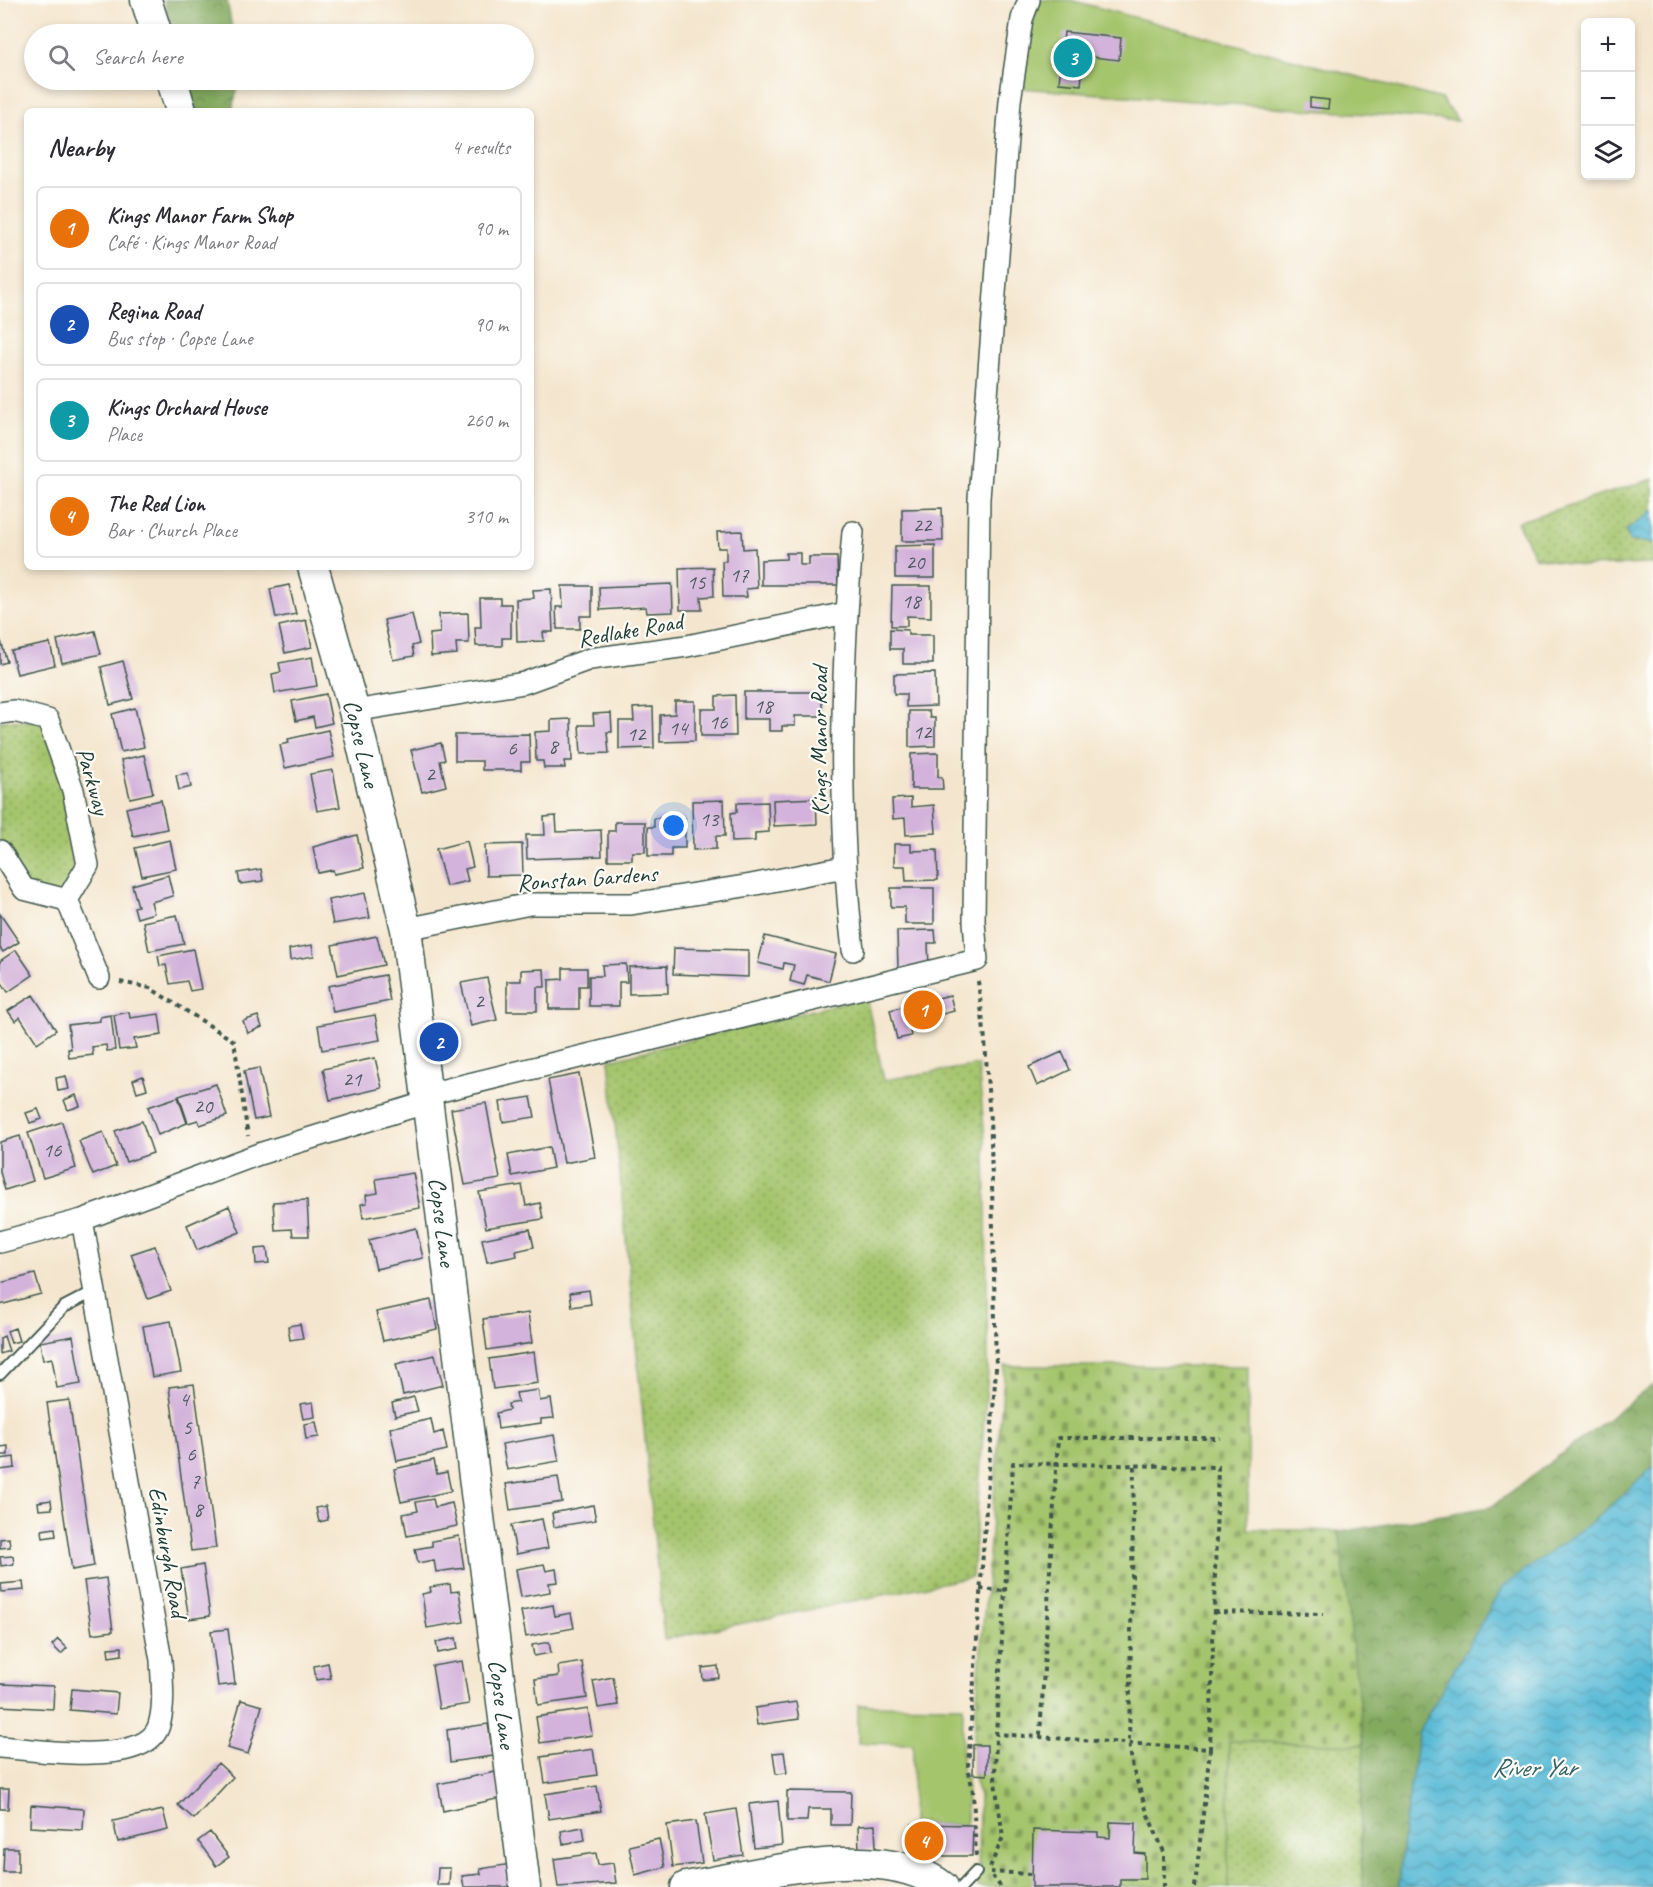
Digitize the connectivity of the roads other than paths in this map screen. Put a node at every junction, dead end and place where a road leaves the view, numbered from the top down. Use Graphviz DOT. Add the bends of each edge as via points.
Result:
graph roads {
  1 [pos="146,0"];
  2 [pos="1029,0"];
  3 [pos="154,24"];
  4 [pos="175,90"];
  5 [pos="180,108"];
  6 [pos="853,532"];
  7 [pos="314,570"];
  8 [pos="846,613"];
  9 [pos="354,711"];
  10 [pos="0,713"];
  11 [pos="0,851"];
  12 [pos="844,867"];
  13 [pos="67,900"];
  14 [pos="406,929"];
  15 [pos="853,950"];
  16 [pos="99,978"];
  17 [pos="428,1098"];
  18 [pos="82,1220"];
  19 [pos="0,1242"];
  20 [pos="96,1290"];
  21 [pos="0,1374"];
  22 [pos="0,1747"];
  23 [pos="976,1872"];
  24 [pos="525,1887"];
  25 [pos="686,1887"];
  26 [pos="943,1887"];
  27 [pos="962,1887"];
  1 -- 3 [label="street"];
  2 -- 17 [label="street" via="1022,19 1010,101 979,498 976,960"];
  4 -- 5 [label="street"];
  6 -- 8 [label="street, Kings Manor Road"];
  7 -- 9 [label="street, Copse Lane"];
  8 -- 9 [label="street, Redlake Road" via="687,646 590,659 524,683"];
  8 -- 12 [label="street, Kings Manor Road"];
  9 -- 14 [label="street, Copse Lane"];
  10 -- 13 [label="street, Parkway" via="14,711 48,720 66,770 88,865"];
  11 -- 13 [label="street" via="24,889"];
  12 -- 14 [label="street, Ronstan Gardens" via="631,904 530,904"];
  12 -- 15 [label="street, Kings Manor Road"];
  13 -- 16 [label="street"];
  14 -- 17 [label="street, Copse Lane"];
  17 -- 18 [label="street" via="259,1154"];
  17 -- 24 [label="street, Copse Lane"];
  18 -- 19 [label="street"];
  18 -- 20 [label="street, Edinburgh Road"];
  20 -- 21 [label="lane" via="64,1307"];
  20 -- 22 [label="street, Edinburgh Road" via="161,1660 163,1696 159,1727 140,1746 108,1754"];
  23 -- 27 [label="lane"];
  25 -- 26 [label="street" via="843,1863 901,1867 929,1876"];
}
